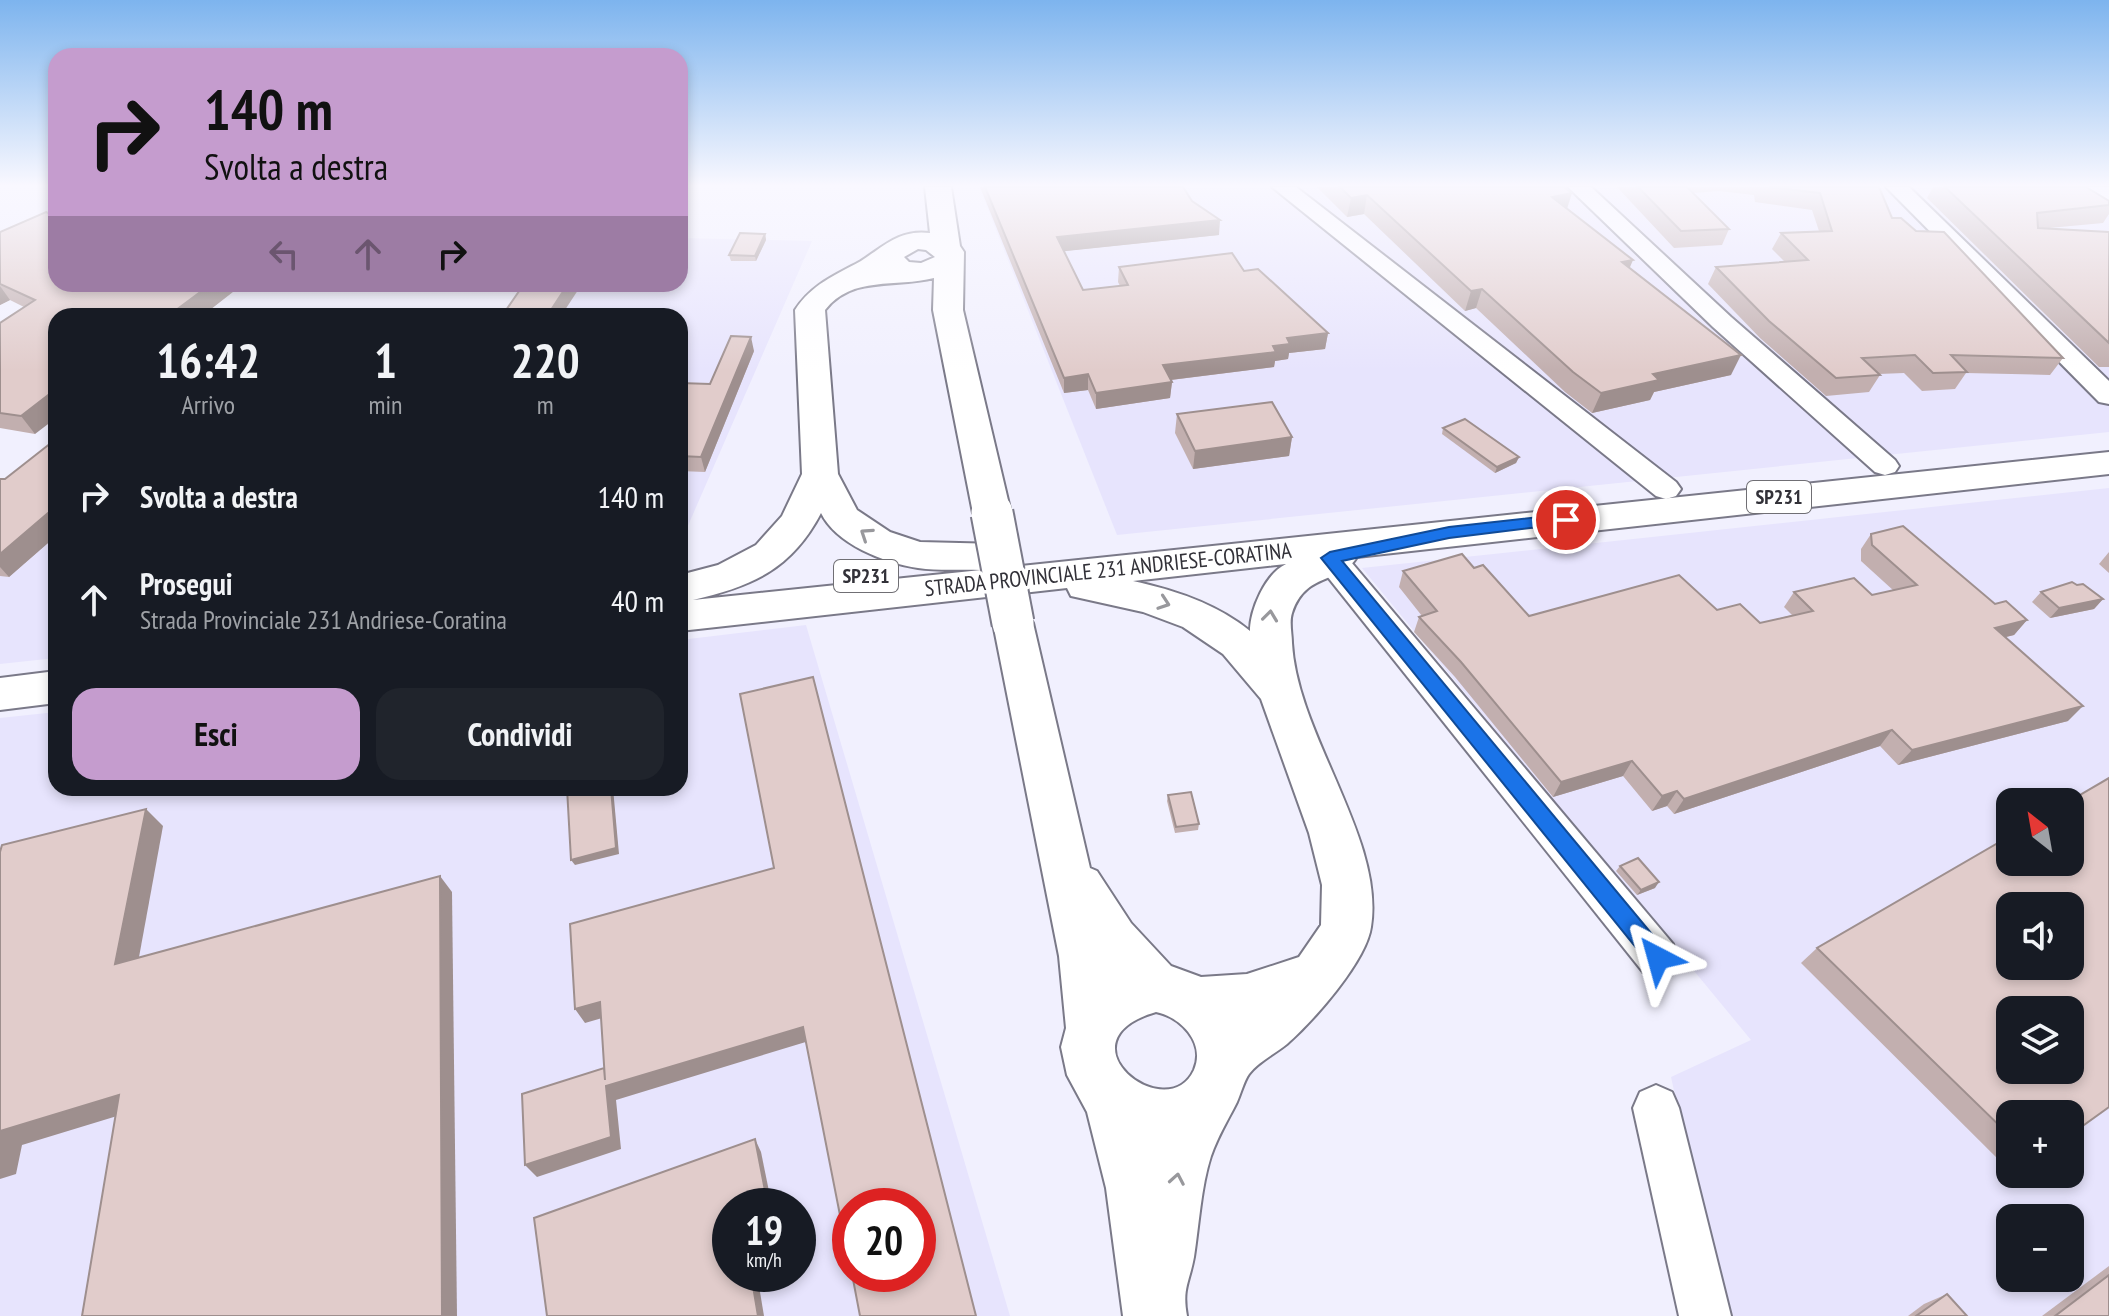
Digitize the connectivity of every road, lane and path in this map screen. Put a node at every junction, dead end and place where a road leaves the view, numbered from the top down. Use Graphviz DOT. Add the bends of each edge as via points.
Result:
graph roads {
  1 [pos="921,248"];
  2 [pos="923,248"];
  3 [pos="1361,248"];
  4 [pos="1644,248"];
  5 [pos="1959,248"];
  6 [pos="921,258"];
  7 [pos="2109,396"];
  8 [pos="2109,444"];
  9 [pos="2109,463"];
  10 [pos="1885,466"];
  11 [pos="820,474"];
  12 [pos="1666,489"];
  13 [pos="1449,532"];
  14 [pos="1330,558"];
  15 [pos="1042,566"];
  16 [pos="688,587"];
  17 [pos="688,595"];
  18 [pos="688,615"];
  19 [pos="48,669"];
  20 [pos="0,675"];
  21 [pos="48,688"];
  22 [pos="1280,693"];
  23 [pos="0,694"];
  24 [pos="1066,864"];
  25 [pos="1658,958"];
  26 [pos="1319,974"];
  27 [pos="1176,994"];
  28 [pos="1092,1026"];
  29 [pos="1216,1080"];
  30 [pos="1112,1101"];
  31 [pos="1656,1108"];
  32 [pos="1154,1313"];
  33 [pos="1705,1316"];
  1 -- 6 [label="main road"];
  2 -- 6 [label="main road"];
  3 -- 12 [label="street"];
  4 -- 10 [label="street"];
  5 -- 7 [label="street"];
  6 -- 11 [label="main road" via="843,281 817,297 810,310"];
  6 -- 24 [label="main road, bridge" via="948,310"];
  8 -- 10 [label="main road, STRADA PROVINCIALE 231 ANDRIESE-CORATINA / SP231"];
  9 -- 13 [label="main road, STRADA PROVINCIALE 231 ANDRIESE-CORATINA / SP231"];
  10 -- 12 [label="main road, STRADA PROVINCIALE 231 ANDRIESE-CORATINA / SP231"];
  15 -- 11 [label="main road, one-way" via="918,555 876,541 842,518"];
  11 -- 16 [label="main road" via="794,532 770,555 726,580"];
  12 -- 15 [label="main road, STRADA PROVINCIALE 231 ANDRIESE-CORATINA / SP231"];
  13 -- 14 [label="main road"];
  13 -- 15 [label="main road, STRADA PROVINCIALE 231 ANDRIESE-CORATINA / SP231"];
  22 -- 14 [label="main road, one-way" via="1267,643 1272,603 1290,575"];
  14 -- 25 [label="street"];
  15 -- 17 [label="main road, STRADA PROVINCIALE 231 ANDRIESE-CORATINA / SP231"];
  15 -- 18 [label="main road, STRADA PROVINCIALE 231 ANDRIESE-CORATINA / SP231"];
  15 -- 22 [label="main road, one-way" via="1186,610 1232,639"];
  19 -- 20 [label="main road"];
  21 -- 23 [label="main road"];
  22 -- 26 [label="main road" via="1348,881 1346,928"];
  24 -- 27 [label="main road" via="1113,939"];
  24 -- 28 [label="main road" via="1085,956"];
  26 -- 27 [label="main road" via="1247,999"];
  26 -- 29 [label="main road"];
  27 -- 28 [label="main road" via="1135,988 1102,1009"];
  27 -- 29 [label="main road" via="1212,1018 1221,1038"];
  28 -- 30 [label="main road" via="1088,1057 1100,1088"];
  29 -- 30 [label="main road" via="1190,1110 1171,1117 1150,1118"];
  32 -- 29 [label="main road, one-way" via="1181,1159"];
  30 -- 32 [label="main road" via="1136,1188"];
  31 -- 33 [label="street"];
}
